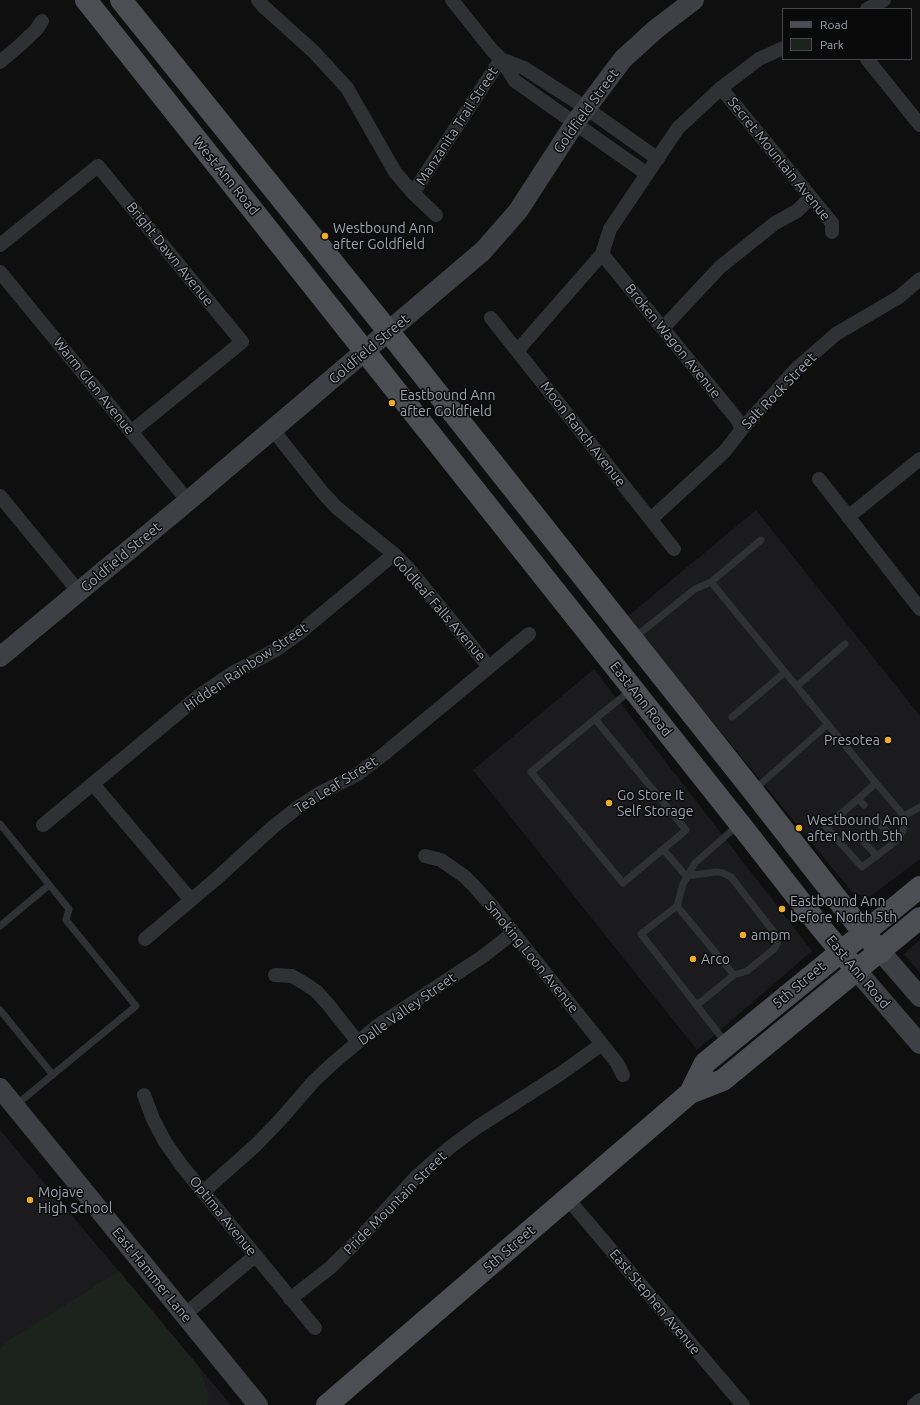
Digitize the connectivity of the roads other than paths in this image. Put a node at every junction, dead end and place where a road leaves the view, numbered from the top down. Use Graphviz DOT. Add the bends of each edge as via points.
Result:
graph roads {
  1 [pos="86,0"];
  2 [pos="121,0"];
  3 [pos="258,0"];
  4 [pos="452,0"];
  5 [pos="694,0"];
  6 [pos="884,0"];
  7 [pos="869,8"];
  8 [pos="42,21"];
  9 [pos="782,48"];
  10 [pos="2,56"];
  11 [pos="501,59"];
  12 [pos="868,60"];
  13 [pos="721,88"];
  14 [pos="580,116"];
  15 [pos="920,125"];
  16 [pos="623,145"];
  17 [pos="658,158"];
  18 [pos="647,174"];
  19 [pos="413,193"];
  20 [pos="811,197"];
  21 [pos="436,215"];
  22 [pos="832,232"];
  23 [pos="0,245"];
  24 [pos="602,254"];
  25 [pos="0,272"];
  26 [pos="920,279"];
  27 [pos="491,318"];
  28 [pos="663,328"];
  29 [pos="389,332"];
  30 [pos="517,351"];
  31 [pos="365,352"];
  32 [pos="742,429"];
  33 [pos="273,430"];
  34 [pos="131,432"];
  35 [pos="920,459"];
  36 [pos="819,479"];
  37 [pos="0,496"];
  38 [pos="188,501"];
  39 [pos="848,517"];
  40 [pos="651,520"];
  41 [pos="762,540"];
  42 [pos="674,549"];
  43 [pos="394,554"];
  44 [pos="711,582"];
  45 [pos="79,592"];
  46 [pos="556,592"];
  47 [pos="920,610"];
  48 [pos="529,634"];
  49 [pos="632,639"];
  50 [pos="845,644"];
  51 [pos="0,657"];
  52 [pos="489,667"];
  53 [pos="785,672"];
  54 [pos="797,686"];
  55 [pos="632,688"];
  56 [pos="732,716"];
  57 [pos="594,719"];
  58 [pos="828,724"];
  59 [pos="876,783"];
  60 [pos="93,784"];
  61 [pos="753,791"];
  62 [pos="858,798"];
  63 [pos="864,805"];
  64 [pos="920,807"];
  65 [pos="840,814"];
  66 [pos="904,816"];
  67 [pos="846,821"];
  68 [pos="877,821"];
  69 [pos="0,824"];
  70 [pos="740,824"];
  71 [pos="43,825"];
  72 [pos="860,837"];
  73 [pos="896,841"];
  74 [pos="663,849"];
  75 [pos="425,856"];
  76 [pos="877,856"];
  77 [pos="686,876"];
  78 [pos="50,885"];
  79 [pos="920,887"];
  80 [pos="191,900"];
  81 [pos="677,906"];
  82 [pos="920,918"];
  83 [pos="0,926"];
  84 [pos="863,932"];
  85 [pos="513,933"];
  86 [pos="146,939"];
  87 [pos="840,951"];
  88 [pos="881,952"];
  89 [pos="857,971"];
  90 [pos="275,975"];
  91 [pos="734,975"];
  92 [pos="920,997"];
  93 [pos="697,1005"];
  94 [pos="0,1010"];
  95 [pos="358,1042"];
  96 [pos="602,1044"];
  97 [pos="728,1044"];
  98 [pos="920,1044"];
  99 [pos="53,1075"];
  100 [pos="623,1075"];
  101 [pos="0,1088"];
  102 [pos="690,1092"];
  103 [pos="144,1095"];
  104 [pos="15,1106"];
  105 [pos="203,1192"];
  106 [pos="567,1198"];
  107 [pos="255,1256"];
  108 [pos="290,1299"];
  109 [pos="184,1315"];
  110 [pos="315,1328"];
  111 [pos="920,1400"];
  112 [pos="258,1405"];
  113 [pos="327,1405"];
  114 [pos="743,1405"];
  115 [pos="914,1405"];
  1 -- 31 [label="main road, West Ann Road"];
  2 -- 29 [label="main road, West Ann Road"];
  3 -- 19 [label="street" via="314,52 347,88 395,172"];
  4 -- 11 [label="street"];
  5 -- 14 [label="street, Goldfield Street" via="656,29 623,60"];
  6 -- 7 [label="street"];
  8 -- 10 [label="street" via="36,30"];
  9 -- 13 [label="street" via="759,59"];
  11 -- 14 [label="street" via="515,81"];
  11 -- 19 [label="street, Manzanita Trail Street"];
  12 -- 15 [label="street"];
  13 -- 17 [label="street" via="678,128"];
  13 -- 20 [label="street, Secret Mountain Avenue"];
  14 -- 16 [label="street"];
  14 -- 29 [label="street, Goldfield Street" via="518,211 483,251"];
  16 -- 17 [label="street"];
  16 -- 18 [label="street"];
  17 -- 18 [label="street"];
  18 -- 24 [label="street" via="610,229"];
  19 -- 21 [label="street"];
  20 -- 22 [label="street, Secret Mountain Avenue" via="832,224"];
  20 -- 28 [label="street" via="797,211 775,223 720,267"];
  23 -- 34 [label="street, Bright Dawn Avenue" via="98,166 242,342"];
  24 -- 28 [label="street, Broken Wagon Avenue"];
  24 -- 30 [label="street"];
  25 -- 34 [label="street, Warm Glen Avenue"];
  26 -- 32 [label="street, Salt Rock Street" via="899,297 836,334 797,368"];
  27 -- 30 [label="street, Moon Ranch Avenue"];
  28 -- 32 [label="street, Broken Wagon Avenue" via="736,418"];
  29 -- 31 [label="street, Goldfield Street"];
  29 -- 49 [label="main road"];
  30 -- 40 [label="street, Moon Ranch Avenue"];
  31 -- 33 [label="street, Goldfield Street"];
  31 -- 46 [label="main road, East Ann Road"];
  32 -- 40 [label="street, Salt Rock Street" via="725,451"];
  33 -- 38 [label="street, Goldfield Street"];
  33 -- 43 [label="street, Goldleaf Falls Avenue" via="323,493"];
  34 -- 38 [label="street, Warm Glen Avenue"];
  35 -- 39 [label="street"];
  36 -- 39 [label="street"];
  37 -- 45 [label="street"];
  38 -- 45 [label="street, Goldfield Street"];
  39 -- 47 [label="street"];
  40 -- 42 [label="street, Moon Ranch Avenue"];
  41 -- 44 [label="lane"];
  43 -- 52 [label="street, Goldleaf Falls Avenue"];
  43 -- 60 [label="street, Hidden Rainbow Street" via="298,634 200,695"];
  44 -- 49 [label="lane" via="694,590"];
  44 -- 53 [label="lane"];
  45 -- 51 [label="street, Goldfield Street"];
  46 -- 49 [label="main road" via="613,641 621,645"];
  46 -- 55 [label="main road, East Ann Road"];
  48 -- 52 [label="street, Tea Leaf Street"];
  49 -- 61 [label="main road"];
  50 -- 54 [label="lane"];
  52 -- 80 [label="street, Tea Leaf Street" via="358,774 318,794 297,808"];
  53 -- 54 [label="lane"];
  53 -- 56 [label="lane"];
  54 -- 58 [label="lane"];
  55 -- 57 [label="lane"];
  55 -- 70 [label="main road, East Ann Road"];
  57 -- 74 [label="lane" via="686,830"];
  57 -- 74 [label="lane" via="531,772 623,883"];
  58 -- 59 [label="lane"];
  58 -- 61 [label="lane"];
  59 -- 62 [label="lane"];
  59 -- 66 [label="lane"];
  60 -- 71 [label="street, Hidden Rainbow Street"];
  60 -- 80 [label="street"];
  61 -- 84 [label="main road"];
  62 -- 63 [label="lane"];
  62 -- 65 [label="lane"];
  64 -- 66 [label="lane"];
  65 -- 67 [label="lane"];
  65 -- 76 [label="lane" via="826,827 862,867"];
  66 -- 73 [label="lane" via="903,831"];
  68 -- 73 [label="lane"];
  69 -- 78 [label="lane"];
  70 -- 77 [label="lane" via="698,860"];
  70 -- 87 [label="main road, East Ann Road"];
  72 -- 76 [label="lane"];
  73 -- 76 [label="lane"];
  74 -- 77 [label="lane"];
  75 -- 85 [label="street, Smoking Loon Avenue" via="441,860 464,876"];
  77 -- 81 [label="lane"];
  77 -- 91 [label="lane" via="717,872 727,875 777,936 778,942 774,949 747,971"];
  78 -- 83 [label="lane"];
  78 -- 99 [label="lane" via="69,909 66,920 136,1006"];
  79 -- 84 [label="main road, 5th Street"];
  80 -- 86 [label="street, Tea Leaf Street"];
  81 -- 91 [label="lane"];
  81 -- 93 [label="lane" via="641,934"];
  82 -- 88 [label="main road, 5th Street"];
  84 -- 87 [label="main road, 5th Street"];
  84 -- 88 [label="main road"];
  85 -- 95 [label="street, Dalle Valley Street" via="482,957 377,1026"];
  85 -- 96 [label="street, Smoking Loon Avenue"];
  87 -- 89 [label="main road, East Ann Road"];
  87 -- 97 [label="main road, 5th Street"];
  88 -- 89 [label="main road, 5th Street"];
  88 -- 92 [label="street"];
  89 -- 98 [label="street, East Ann Road"];
  89 -- 102 [label="main road, 5th Street" via="723,1080"];
  90 -- 95 [label="street" via="292,976 316,991"];
  91 -- 93 [label="lane"];
  93 -- 97 [label="lane"];
  94 -- 99 [label="lane"];
  95 -- 105 [label="street, Dalle Valley Street" via="314,1081 256,1145"];
  96 -- 100 [label="street, Smoking Loon Avenue"];
  96 -- 108 [label="street, Pride Mountain Street" via="449,1148 417,1176 331,1266"];
  97 -- 102 [label="main road, 5th Street" via="705,1063"];
  99 -- 104 [label="lane"];
  101 -- 104 [label="street, East Hammer Lane"];
  102 -- 106 [label="main road, 5th Street"];
  103 -- 105 [label="street, Optima Avenue" via="165,1142"];
  104 -- 109 [label="street, East Hammer Lane"];
  105 -- 107 [label="street, Optima Avenue"];
  106 -- 113 [label="main road, 5th Street"];
  106 -- 114 [label="street, East Stephen Avenue"];
  107 -- 108 [label="street, Optima Avenue"];
  107 -- 109 [label="street"];
  108 -- 110 [label="street, Optima Avenue"];
  109 -- 112 [label="street, East Hammer Lane"];
  111 -- 115 [label="street"];
}
